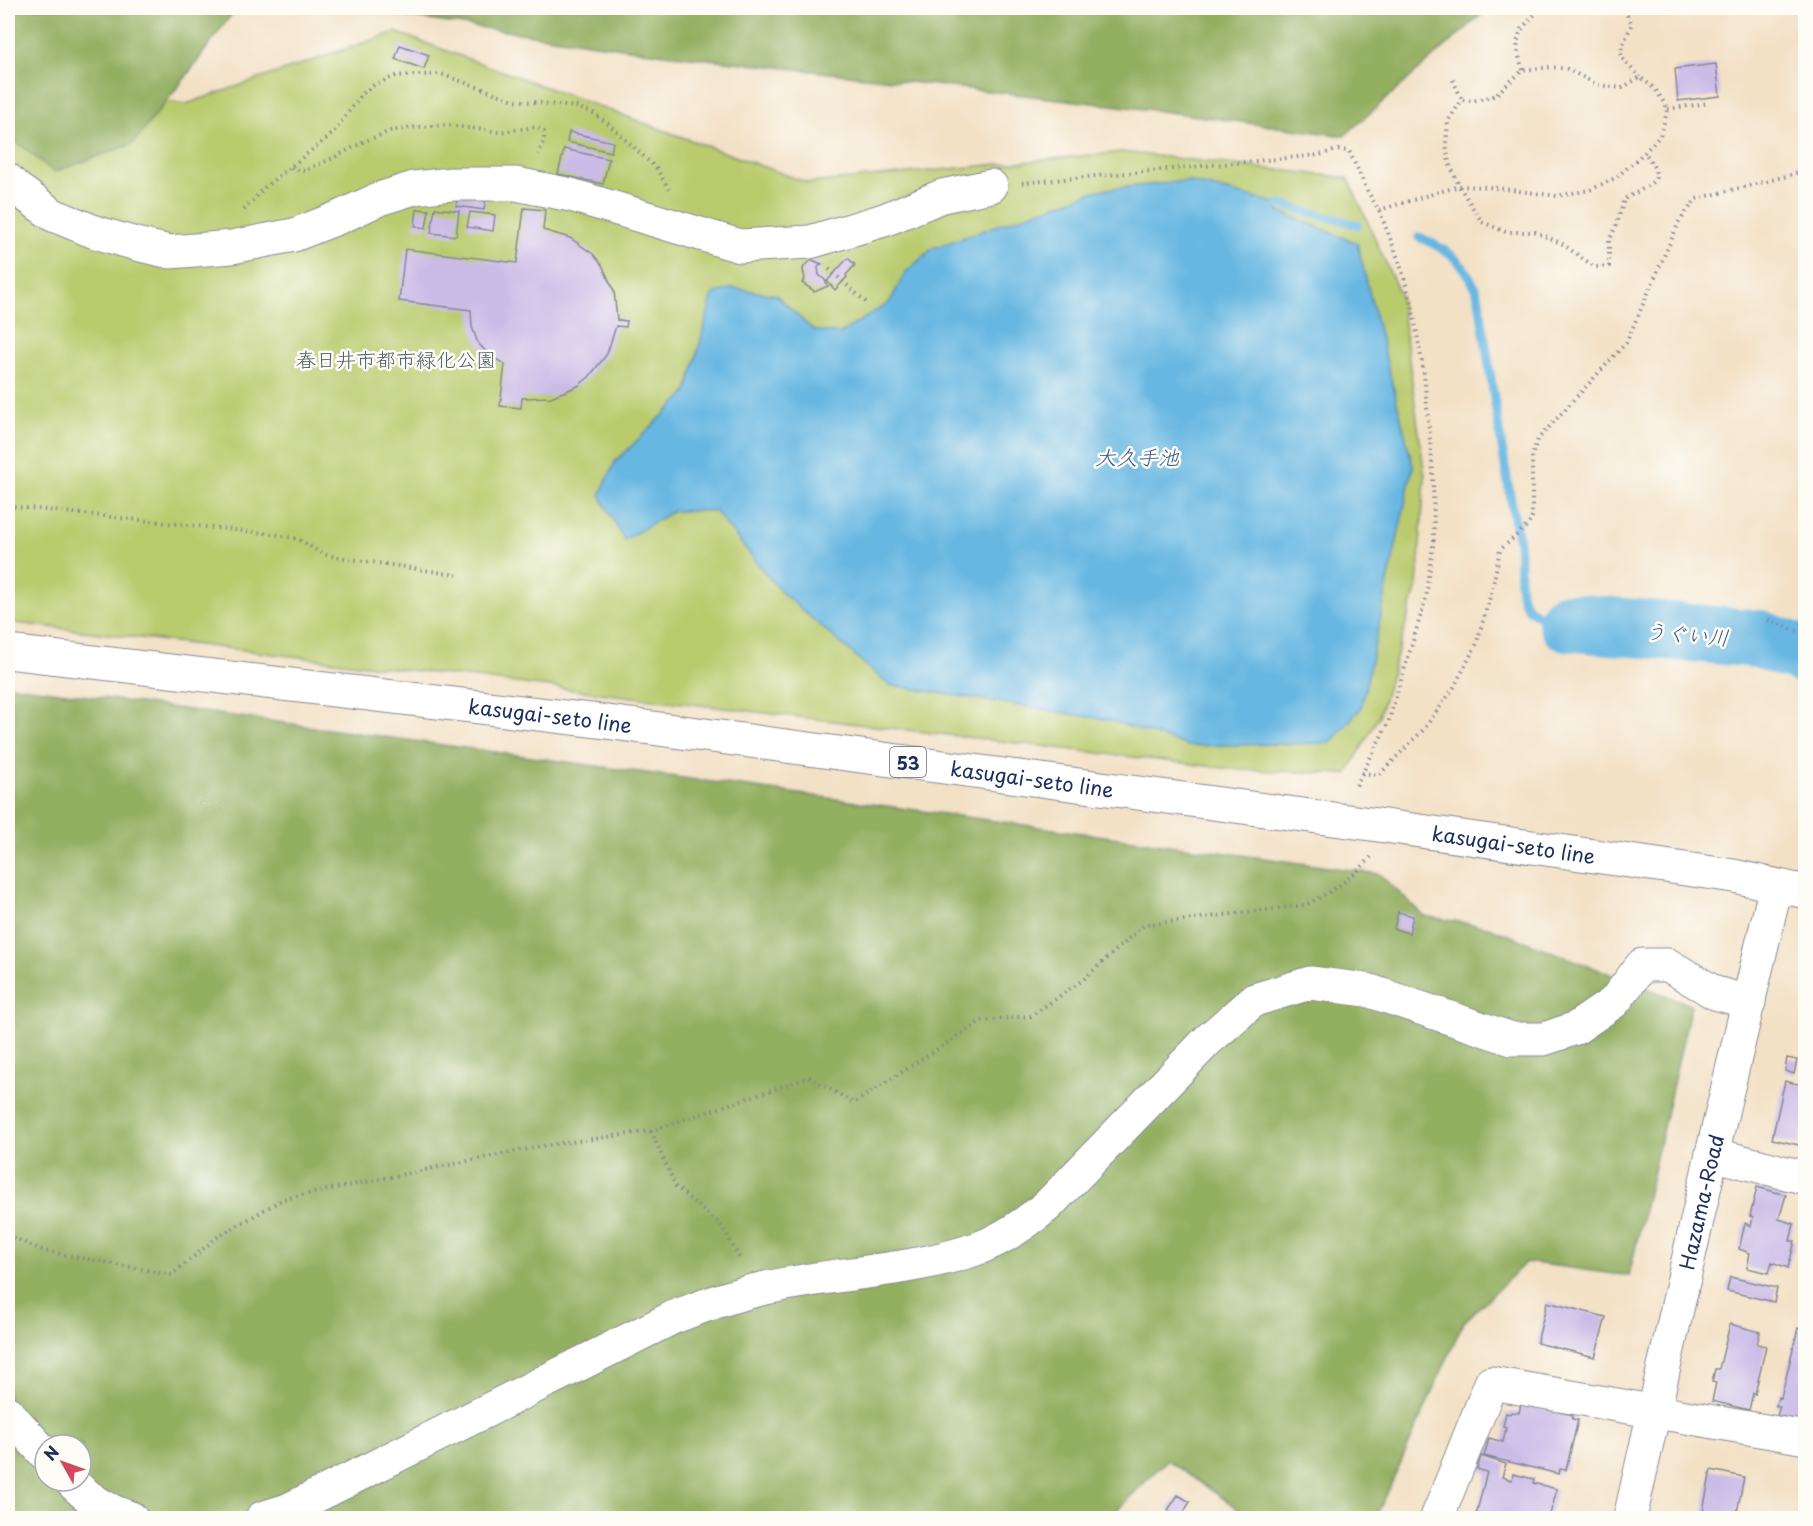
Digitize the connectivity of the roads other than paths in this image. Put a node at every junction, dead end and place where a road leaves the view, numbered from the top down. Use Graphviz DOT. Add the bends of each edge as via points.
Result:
graph roads {
  1 [pos="8,180"];
  2 [pos="991,186"];
  3 [pos="8,652"];
  4 [pos="1791,889"];
  5 [pos="1749,1002"];
  6 [pos="1712,1154"];
  7 [pos="1806,1178"];
  8 [pos="1654,1412"];
  9 [pos="8,1413"];
  10 [pos="1806,1438"];
  11 [pos="33,1441"];
  12 [pos="84,1493"];
  13 [pos="131,1518"];
  14 [pos="262,1518"];
  15 [pos="1437,1518"];
  16 [pos="1630,1518"];
  1 -- 2 [label="main road" via="53,215 95,232 170,252 232,247 294,235 414,188 451,184 516,184 571,195 740,246 810,242 884,220 942,196"];
  3 -- 4 [label="main road, kasugai-seto line / 53" via="599,721 1378,825 1734,876"];
  4 -- 5 [label="main road, Hazama-Road"];
  5 -- 6 [label="main road, Hazama-Road"];
  5 -- 14 [label="main road" via="1715,993 1668,965 1642,965 1614,1002 1576,1028 1544,1039 1512,1039 1367,990 1310,983 1254,1000 1208,1040 1048,1205 1005,1236 975,1250 934,1261 757,1290 674,1317 288,1510"];
  6 -- 7 [label="main road"];
  6 -- 8 [label="main road, Hazama-Road"];
  8 -- 10 [label="main road"];
  8 -- 15 [label="main road" via="1491,1383"];
  8 -- 16 [label="main road, Hazama-Road"];
  9 -- 11 [label="main road"];
  12 -- 13 [label="main road" via="113,1513"];
}
